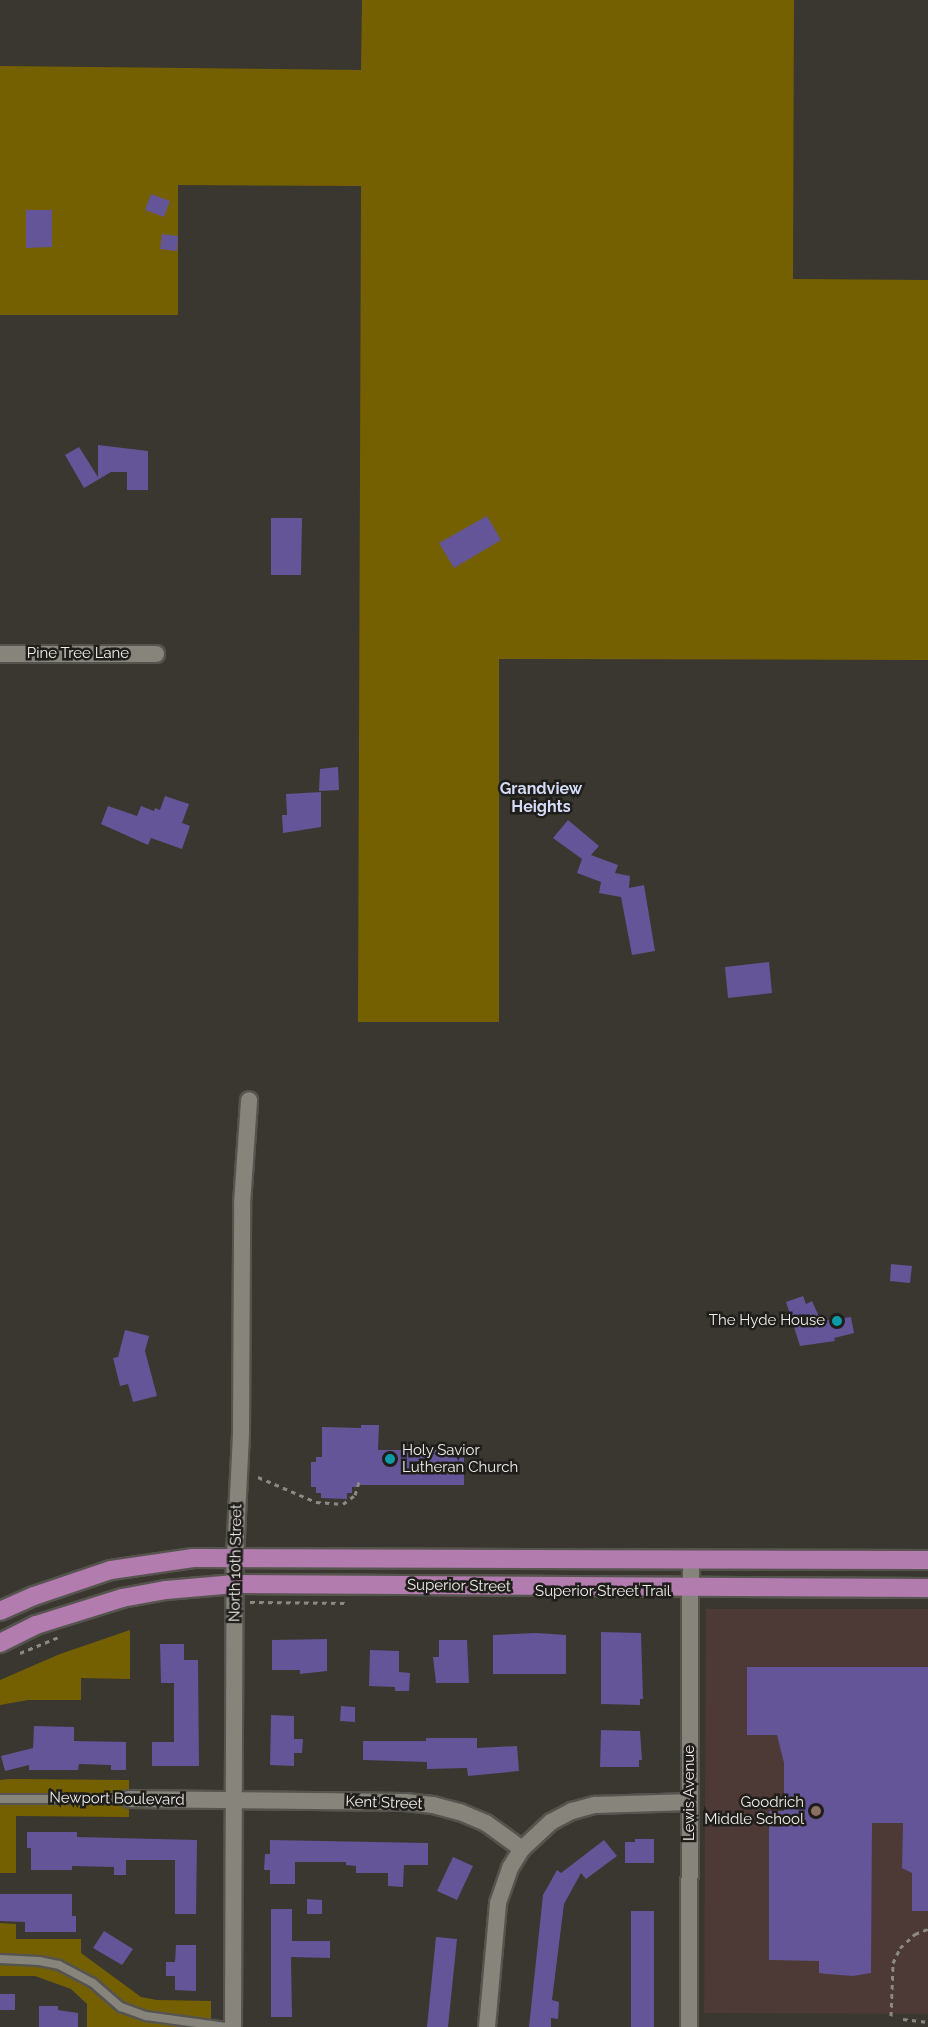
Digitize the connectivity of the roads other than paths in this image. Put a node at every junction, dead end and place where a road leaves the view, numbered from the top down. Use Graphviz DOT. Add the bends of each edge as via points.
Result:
graph roads {
  1 [pos="0,654"];
  2 [pos="156,654"];
  3 [pos="249,1100"];
  4 [pos="235,1557"];
  5 [pos="691,1560"];
  6 [pos="928,1560"];
  7 [pos="692,1588"];
  8 [pos="928,1588"];
  9 [pos="235,1593"];
  10 [pos="0,1611"];
  11 [pos="0,1643"];
  12 [pos="129,1799"];
  13 [pos="0,1800"];
  14 [pos="234,1801"];
  15 [pos="690,1802"];
  16 [pos="522,1849"];
  17 [pos="0,1959"];
  18 [pos="226,2027"];
  19 [pos="233,2027"];
  20 [pos="487,2027"];
  21 [pos="689,2027"];
  1 -- 2 [label="street, Pine Tree Lane"];
  3 -- 4 [label="street, North 10th Street" via="242,1204 241,1432"];
  4 -- 5 [label="main road, Superior Street"];
  4 -- 9 [label="street, North 10th Street"];
  4 -- 10 [label="main road, Superior Street" via="193,1558 111,1570"];
  5 -- 6 [label="main road, Superior Street"];
  5 -- 7 [label="street, Lewis Avenue"];
  7 -- 8 [label="main road, Superior Street"];
  7 -- 9 [label="main road, Superior Street"];
  7 -- 15 [label="street, Lewis Avenue"];
  9 -- 11 [label="main road, Superior Street" via="190,1587 122,1598 36,1625"];
  9 -- 14 [label="street, North 10th Street"];
  12 -- 13 [label="lane, Newport Boulevard"];
  12 -- 14 [label="street, Newport Boulevard"];
  14 -- 16 [label="street, Kent Street" via="432,1805 486,1823"];
  14 -- 19 [label="street, North 10th Street"];
  15 -- 16 [label="street" via="595,1805 551,1822"];
  15 -- 21 [label="street, Lewis Avenue"];
  16 -- 20 [label="street" via="510,1868 498,1904"];
  17 -- 18 [label="lane" via="59,1965 93,1983 121,2007 146,2016"];
}
